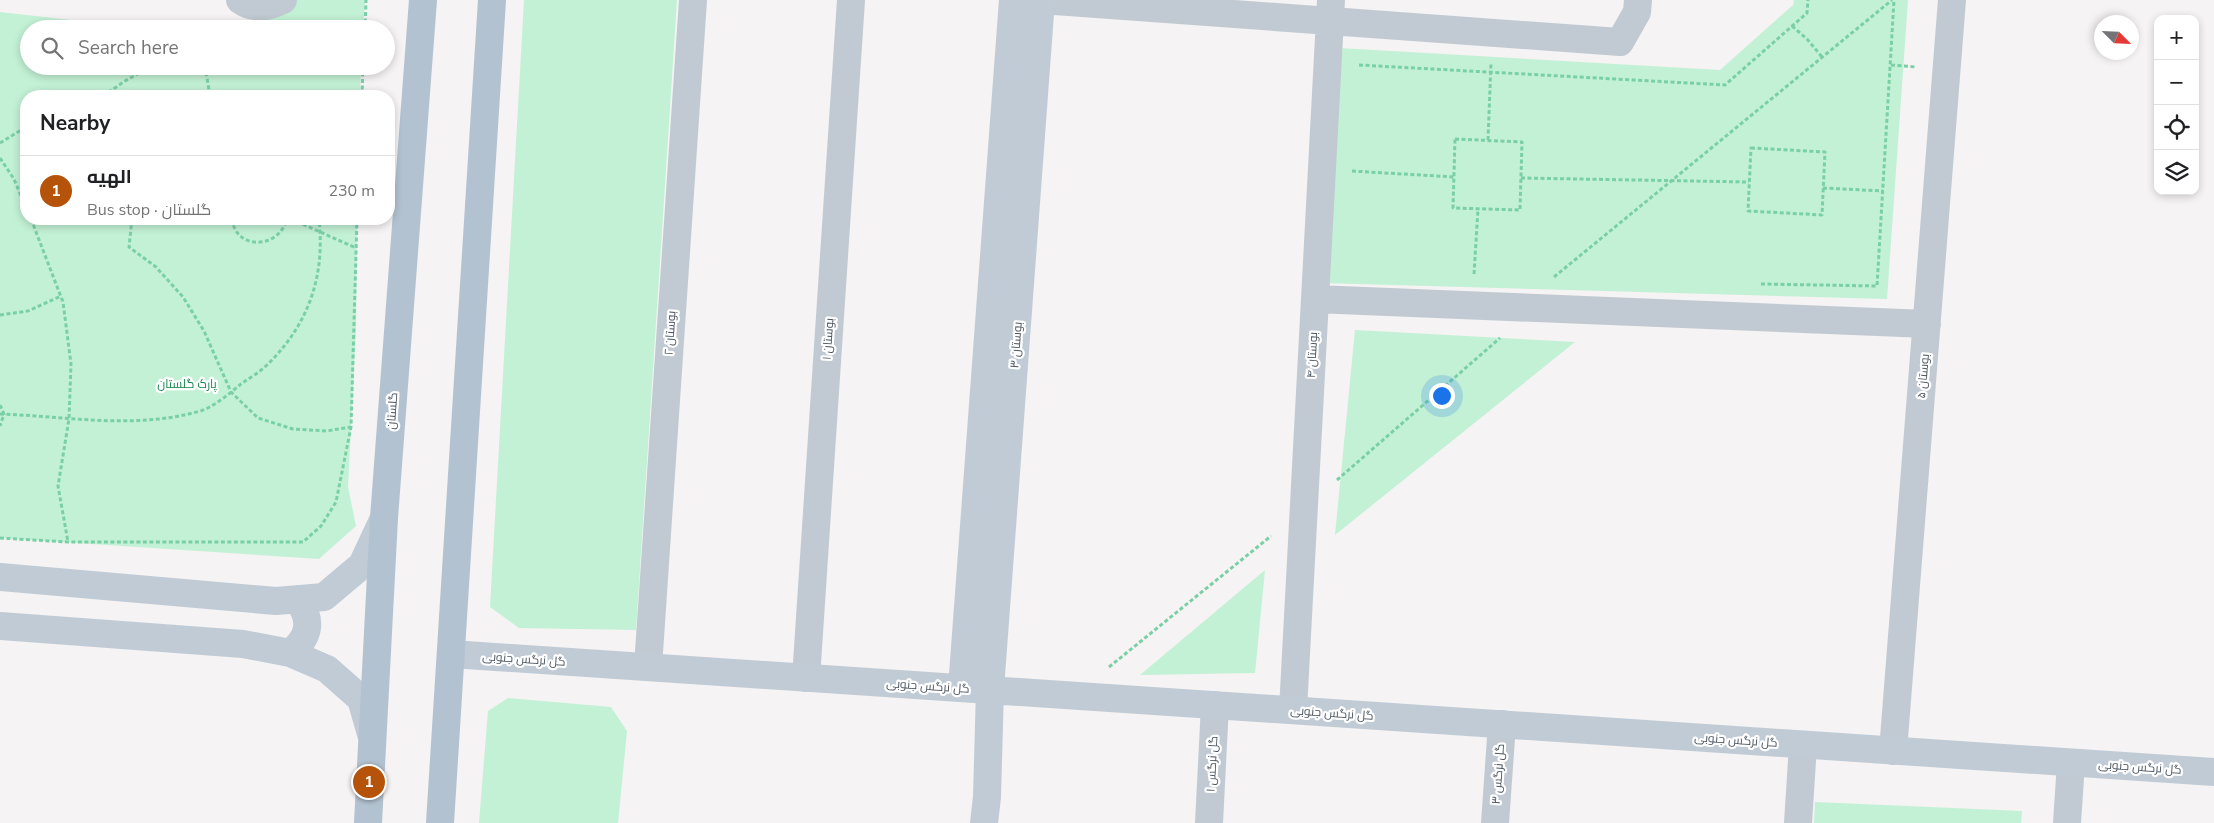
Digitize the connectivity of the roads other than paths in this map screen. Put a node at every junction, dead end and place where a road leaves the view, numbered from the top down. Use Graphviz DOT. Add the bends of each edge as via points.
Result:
graph roads {
  1 [pos="240,0"];
  2 [pos="283,0"];
  3 [pos="423,0"];
  4 [pos="492,0"];
  5 [pos="693,0"];
  6 [pos="851,0"];
  7 [pos="1013,0"];
  8 [pos="1041,0"];
  9 [pos="1638,0"];
  10 [pos="1952,0"];
  11 [pos="1330,10"];
  12 [pos="1316,299"];
  13 [pos="1927,324"];
  14 [pos="384,518"];
  15 [pos="0,578"];
  16 [pos="297,599"];
  17 [pos="0,626"];
  18 [pos="290,653"];
  19 [pos="450,654"];
  20 [pos="648,667"];
  21 [pos="806,678"];
  22 [pos="962,688"];
  23 [pos="990,689"];
  24 [pos="1215,705"];
  25 [pos="1293,710"];
  26 [pos="1502,724"];
  27 [pos="372,736"];
  28 [pos="1803,744"];
  29 [pos="1893,751"];
  30 [pos="2071,763"];
  31 [pos="2214,772"];
  32 [pos="368,823"];
  33 [pos="440,823"];
  34 [pos="984,823"];
  35 [pos="1210,823"];
  36 [pos="1495,823"];
  37 [pos="1798,823"];
  38 [pos="2067,823"];
  1 -- 2 [label="street" via="255,7 271,6"];
  3 -- 14 [label="main road, گلستان"];
  4 -- 19 [label="main road"];
  5 -- 20 [label="street, بوستان ۲"];
  6 -- 21 [label="street, بوستان ۱"];
  7 -- 22 [label="street"];
  8 -- 11 [label="street"];
  8 -- 23 [label="street, بوستان ۳"];
  9 -- 11 [label="street" via="1637,12 1620,42 1492,33"];
  10 -- 13 [label="street, بوستان ۵"];
  11 -- 12 [label="street, بوستان ۴"];
  12 -- 13 [label="street"];
  12 -- 25 [label="street, بوستان ۴"];
  13 -- 29 [label="street, بوستان ۵"];
  14 -- 16 [label="street" via="362,565 324,597"];
  14 -- 27 [label="main road, گلستان"];
  15 -- 16 [label="street"];
  16 -- 18 [label="street" via="305,609 308,622 300,645"];
  17 -- 18 [label="street" via="243,644"];
  18 -- 27 [label="street" via="328,669 361,699"];
  19 -- 20 [label="street, گل نرگس جنوبی"];
  19 -- 33 [label="main road"];
  20 -- 21 [label="street, گل نرگس جنوبی"];
  21 -- 22 [label="street, گل نرگس جنوبی"];
  22 -- 23 [label="street, گل نرگس جنوبی"];
  23 -- 24 [label="street, گل نرگس جنوبی"];
  23 -- 34 [label="street, بوستان ۳"];
  24 -- 25 [label="street, گل نرگس جنوبی"];
  24 -- 35 [label="street, گل نرگس ۱"];
  25 -- 26 [label="street, گل نرگس جنوبی"];
  26 -- 28 [label="street, گل نرگس جنوبی"];
  26 -- 36 [label="street, گل نرگس ۳"];
  27 -- 32 [label="main road, گلستان"];
  28 -- 29 [label="street, گل نرگس جنوبی"];
  28 -- 37 [label="street"];
  29 -- 30 [label="street, گل نرگس جنوبی"];
  30 -- 31 [label="street, گل نرگس جنوبی"];
  30 -- 38 [label="street"];
}
